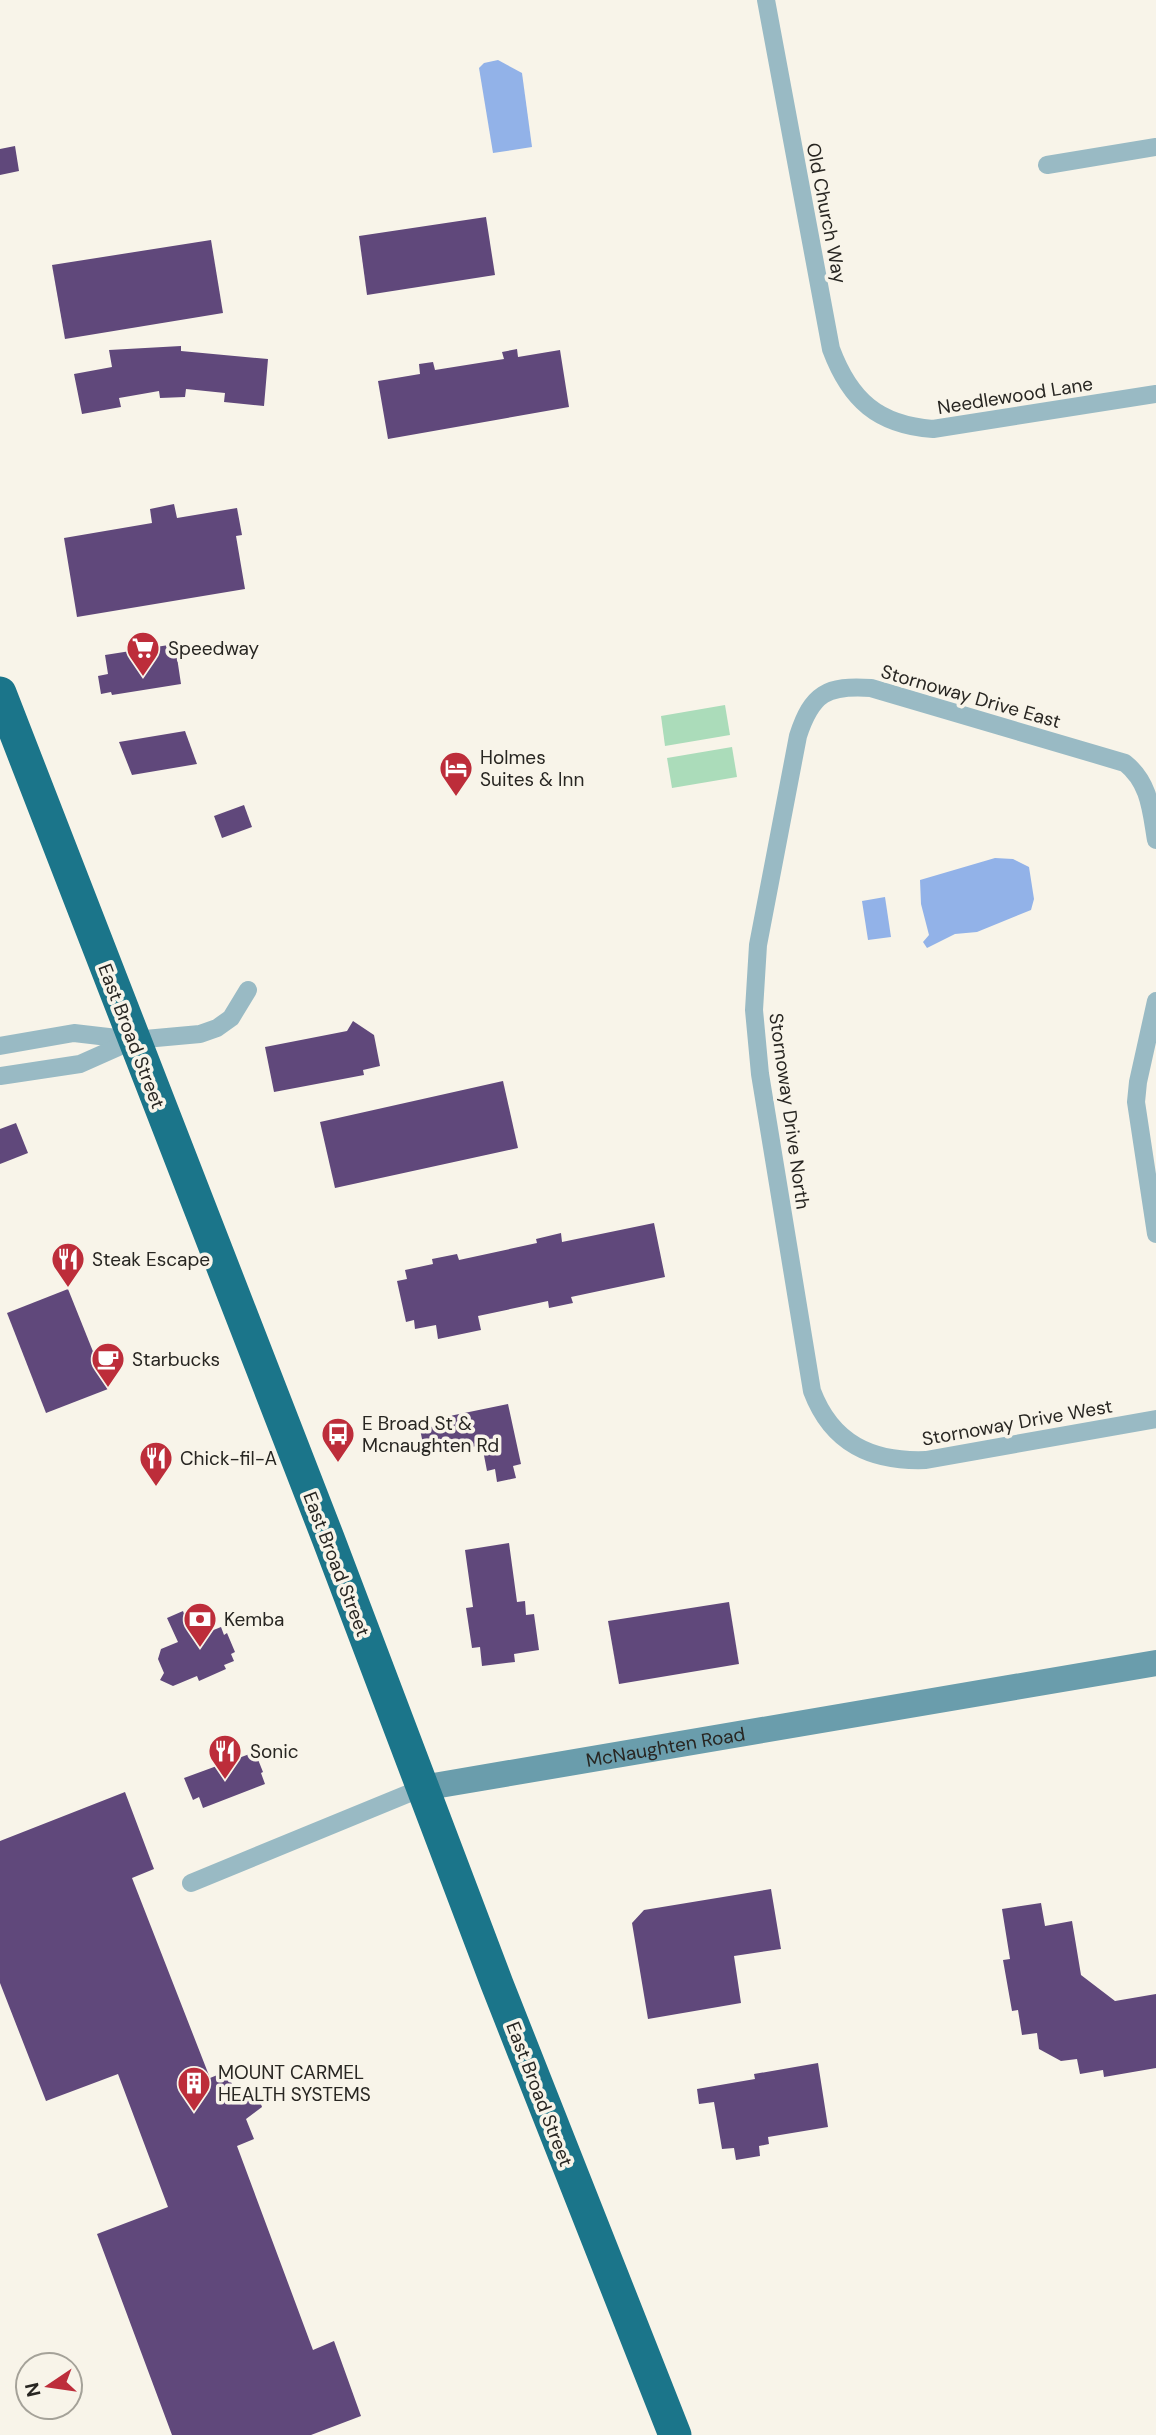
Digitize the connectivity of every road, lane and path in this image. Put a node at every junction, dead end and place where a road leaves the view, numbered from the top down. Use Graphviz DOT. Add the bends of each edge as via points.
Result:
graph roads {
  1 [pos="766,0"];
  2 [pos="1156,147"];
  3 [pos="1047,165"];
  4 [pos="1156,394"];
  5 [pos="881,417"];
  6 [pos="0,693"];
  7 [pos="798,736"];
  8 [pos="1156,840"];
  9 [pos="248,990"];
  10 [pos="1156,1001"];
  11 [pos="134,1040"];
  12 [pos="0,1046"];
  13 [pos="0,1076"];
  14 [pos="1156,1234"];
  15 [pos="1156,1419"];
  16 [pos="846,1440"];
  17 [pos="1156,1663"];
  18 [pos="422,1788"];
  19 [pos="191,1883"];
  20 [pos="675,2435"];
  1 -- 5 [label="street, Old Church Way" via="831,349 849,388"];
  2 -- 3 [label="street"];
  4 -- 5 [label="street, Needlewood Lane" via="933,429"];
  6 -- 11 [label="highway, East Broad Street"];
  7 -- 8 [label="street, Stornoway Drive East" via="805,713 815,701 846,686 872,688 1115,759 1144,783"];
  7 -- 16 [label="street, Stornoway Drive North" via="758,945 756,1044 812,1391 831,1427"];
  9 -- 11 [label="street" via="231,1018 217,1028 200,1034"];
  10 -- 14 [label="street" via="1136,1102"];
  11 -- 12 [label="street" via="74,1033"];
  11 -- 13 [label="street" via="80,1064"];
  11 -- 18 [label="highway, East Broad Street"];
  15 -- 16 [label="street, Stornoway Drive West" via="926,1460 884,1458"];
  17 -- 18 [label="street, McNaughten Road"];
  18 -- 19 [label="street, McNaughten Road"];
  18 -- 20 [label="highway, East Broad Street"];
}
